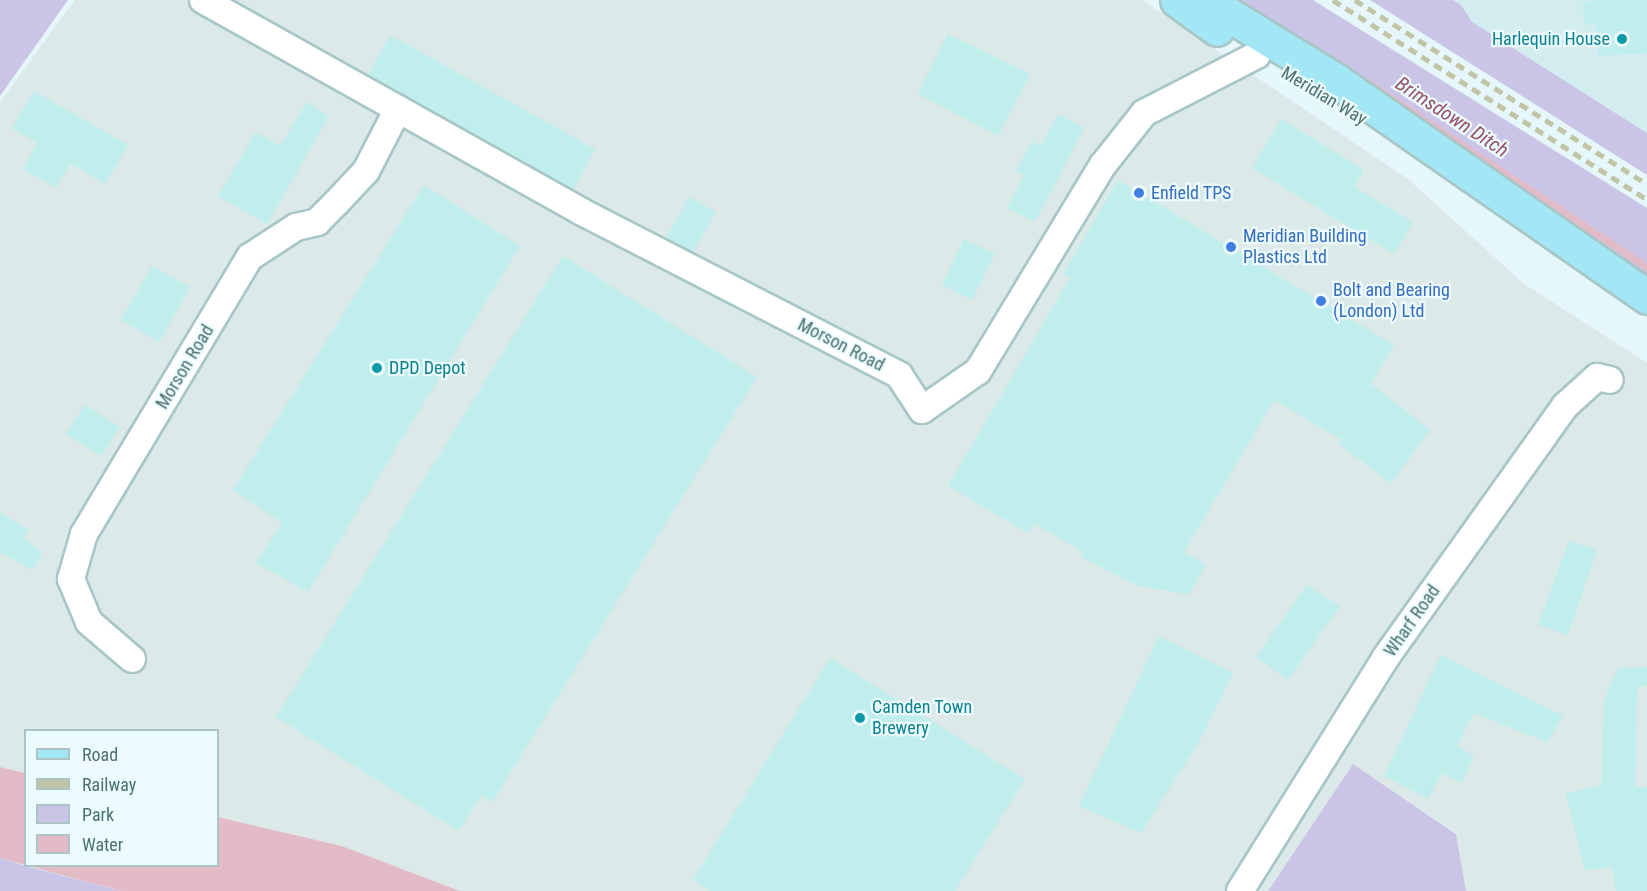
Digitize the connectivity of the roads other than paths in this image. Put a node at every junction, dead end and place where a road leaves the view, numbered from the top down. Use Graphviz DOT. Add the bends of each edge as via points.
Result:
graph roads {
  1 [pos="204,0"];
  2 [pos="1177,0"];
  3 [pos="1205,0"];
  4 [pos="1257,55"];
  5 [pos="398,109"];
  6 [pos="1477,182"];
  7 [pos="1647,297"];
  8 [pos="1610,380"];
  9 [pos="132,659"];
  10 [pos="1240,891"];
  1 -- 5 [label="street, Morson Road"];
  2 -- 4 [label="main road, Meridian Way"];
  3 -- 6 [label="main road, Meridian Way" via="1335,80"];
  4 -- 5 [label="street, Morson Road" via="1144,113 1103,165 978,371 922,410 899,375 580,211"];
  4 -- 6 [label="main road, Meridian Way"];
  5 -- 9 [label="street, Morson Road" via="366,171 336,203 316,222 296,227 250,257 84,534 71,579 89,622"];
  6 -- 7 [label="main road, Meridian Way"];
  8 -- 10 [label="street, Wharf Road" via="1597,377 1565,406 1386,657"];
}
